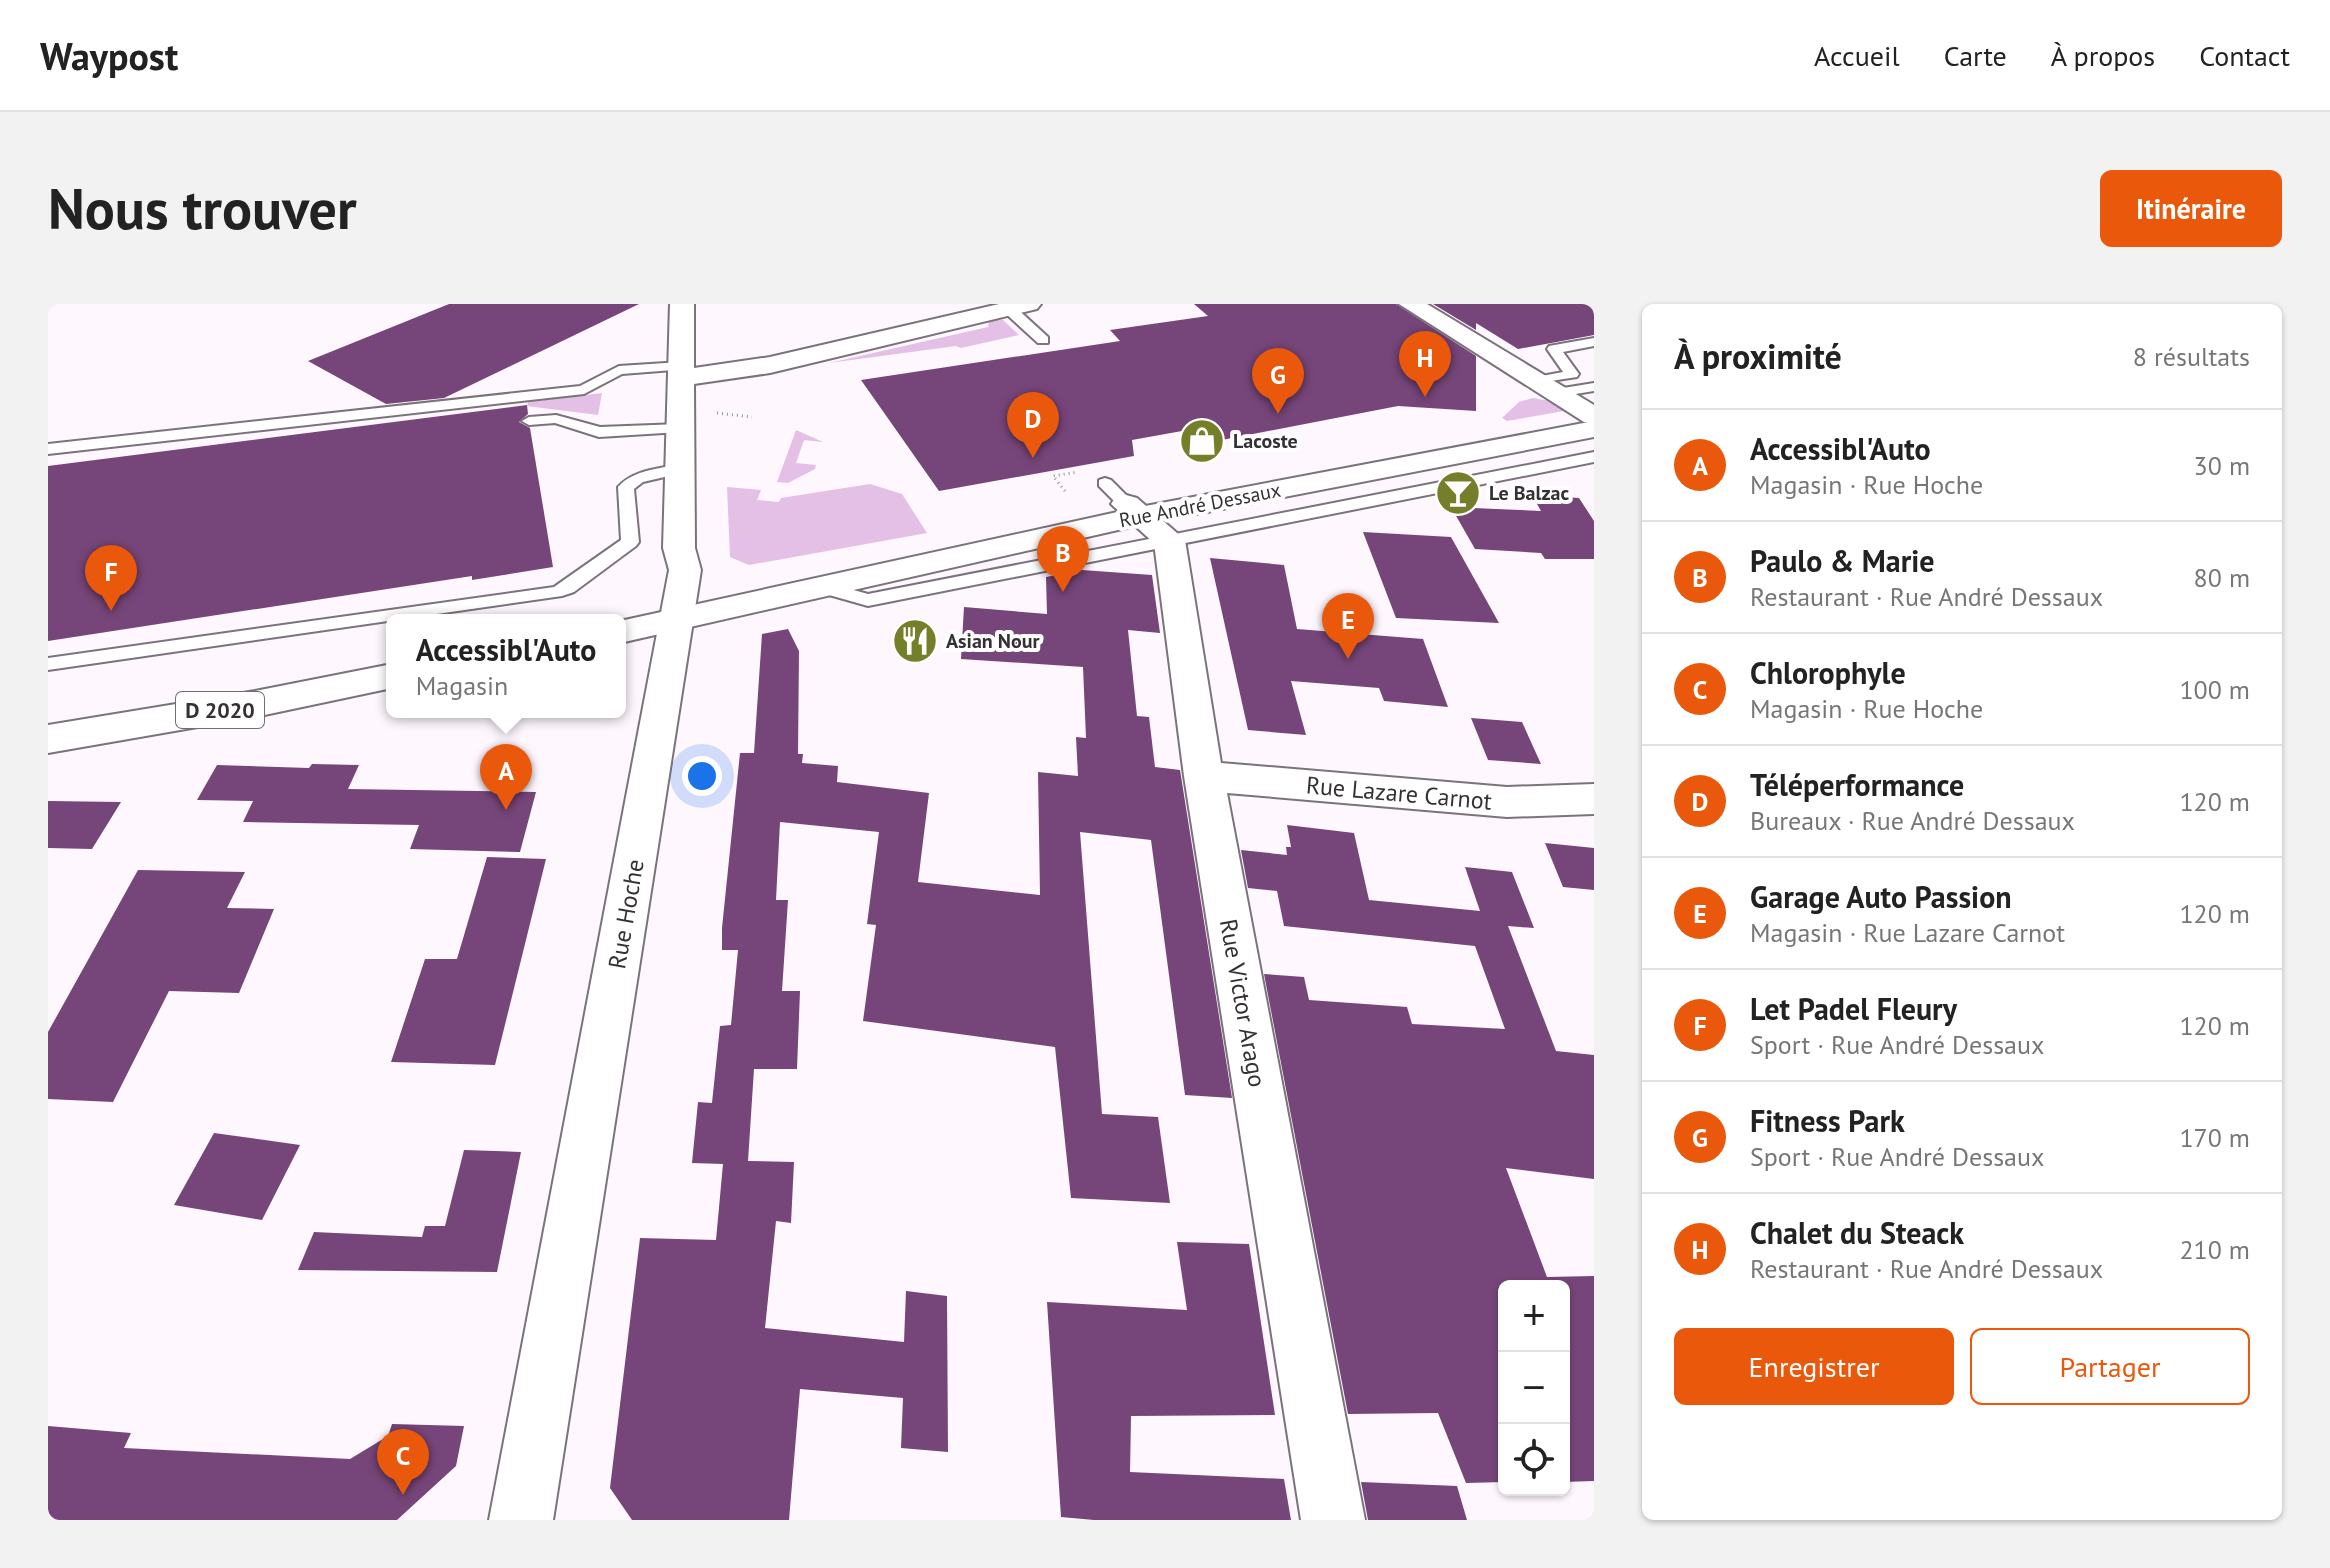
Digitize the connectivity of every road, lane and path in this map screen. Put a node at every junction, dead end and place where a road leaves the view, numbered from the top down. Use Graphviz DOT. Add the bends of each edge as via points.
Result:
graph roads {
  1 [pos="682,304"];
  2 [pos="1411,304"];
  3 [pos="1019,306"];
  4 [pos="1043,340"];
  5 [pos="1594,342"];
  6 [pos="680,372"];
  7 [pos="1562,380"];
  8 [pos="1594,387"];
  9 [pos="1594,416"];
  10 [pos="529,421"];
  11 [pos="680,428"];
  12 [pos="1594,429"];
  13 [pos="48,449"];
  14 [pos="1594,457"];
  15 [pos="1081,465"];
  16 [pos="680,469"];
  17 [pos="1065,491"];
  18 [pos="1135,511"];
  19 [pos="424,614"];
  20 [pos="676,618"];
  21 [pos="386,620"];
  22 [pos="626,630"];
  23 [pos="48,664"];
  24 [pos="386,677"];
  25 [pos="48,739"];
  26 [pos="1204,776"];
  27 [pos="1594,799"];
  28 [pos="521,1520"];
  29 [pos="1333,1520"];
  1 -- 6 [label="street, Rue Hoche"];
  2 -- 7 [label="street"];
  3 -- 4 [label="lane"];
  3 -- 6 [label="street" via="770,365"];
  5 -- 7 [label="lane" via="1554,349"];
  6 -- 11 [label="street, Rue Hoche"];
  6 -- 13 [label="lane" via="619,370 584,390"];
  7 -- 8 [label="lane"];
  7 -- 9 [label="street"];
  10 -- 11 [label="lane" via="556,419 599,432"];
  11 -- 16 [label="street, Rue Hoche"];
  12 -- 18 [label="street, Rue André Dessaux"];
  14 -- 18 [label="lane"];
  15 -- 17 [label="path" via="1083,471 1053,476"];
  16 -- 19 [label="lane" via="638,478 626,487 630,542 568,588"];
  16 -- 20 [label="street, Rue Hoche" via="679,548 685,570"];
  18 -- 20 [label="street, Rue André Dessaux"];
  18 -- 26 [label="street, Rue Victor Arago"];
  20 -- 22 [label="street, Rue André Dessaux"];
  20 -- 28 [label="street, Rue Hoche"];
  21 -- 23 [label="lane"];
  24 -- 25 [label="street, D 2020"];
  26 -- 27 [label="street, Rue Lazare Carnot" via="1507,802"];
  26 -- 29 [label="street, Rue Victor Arago"];
}
